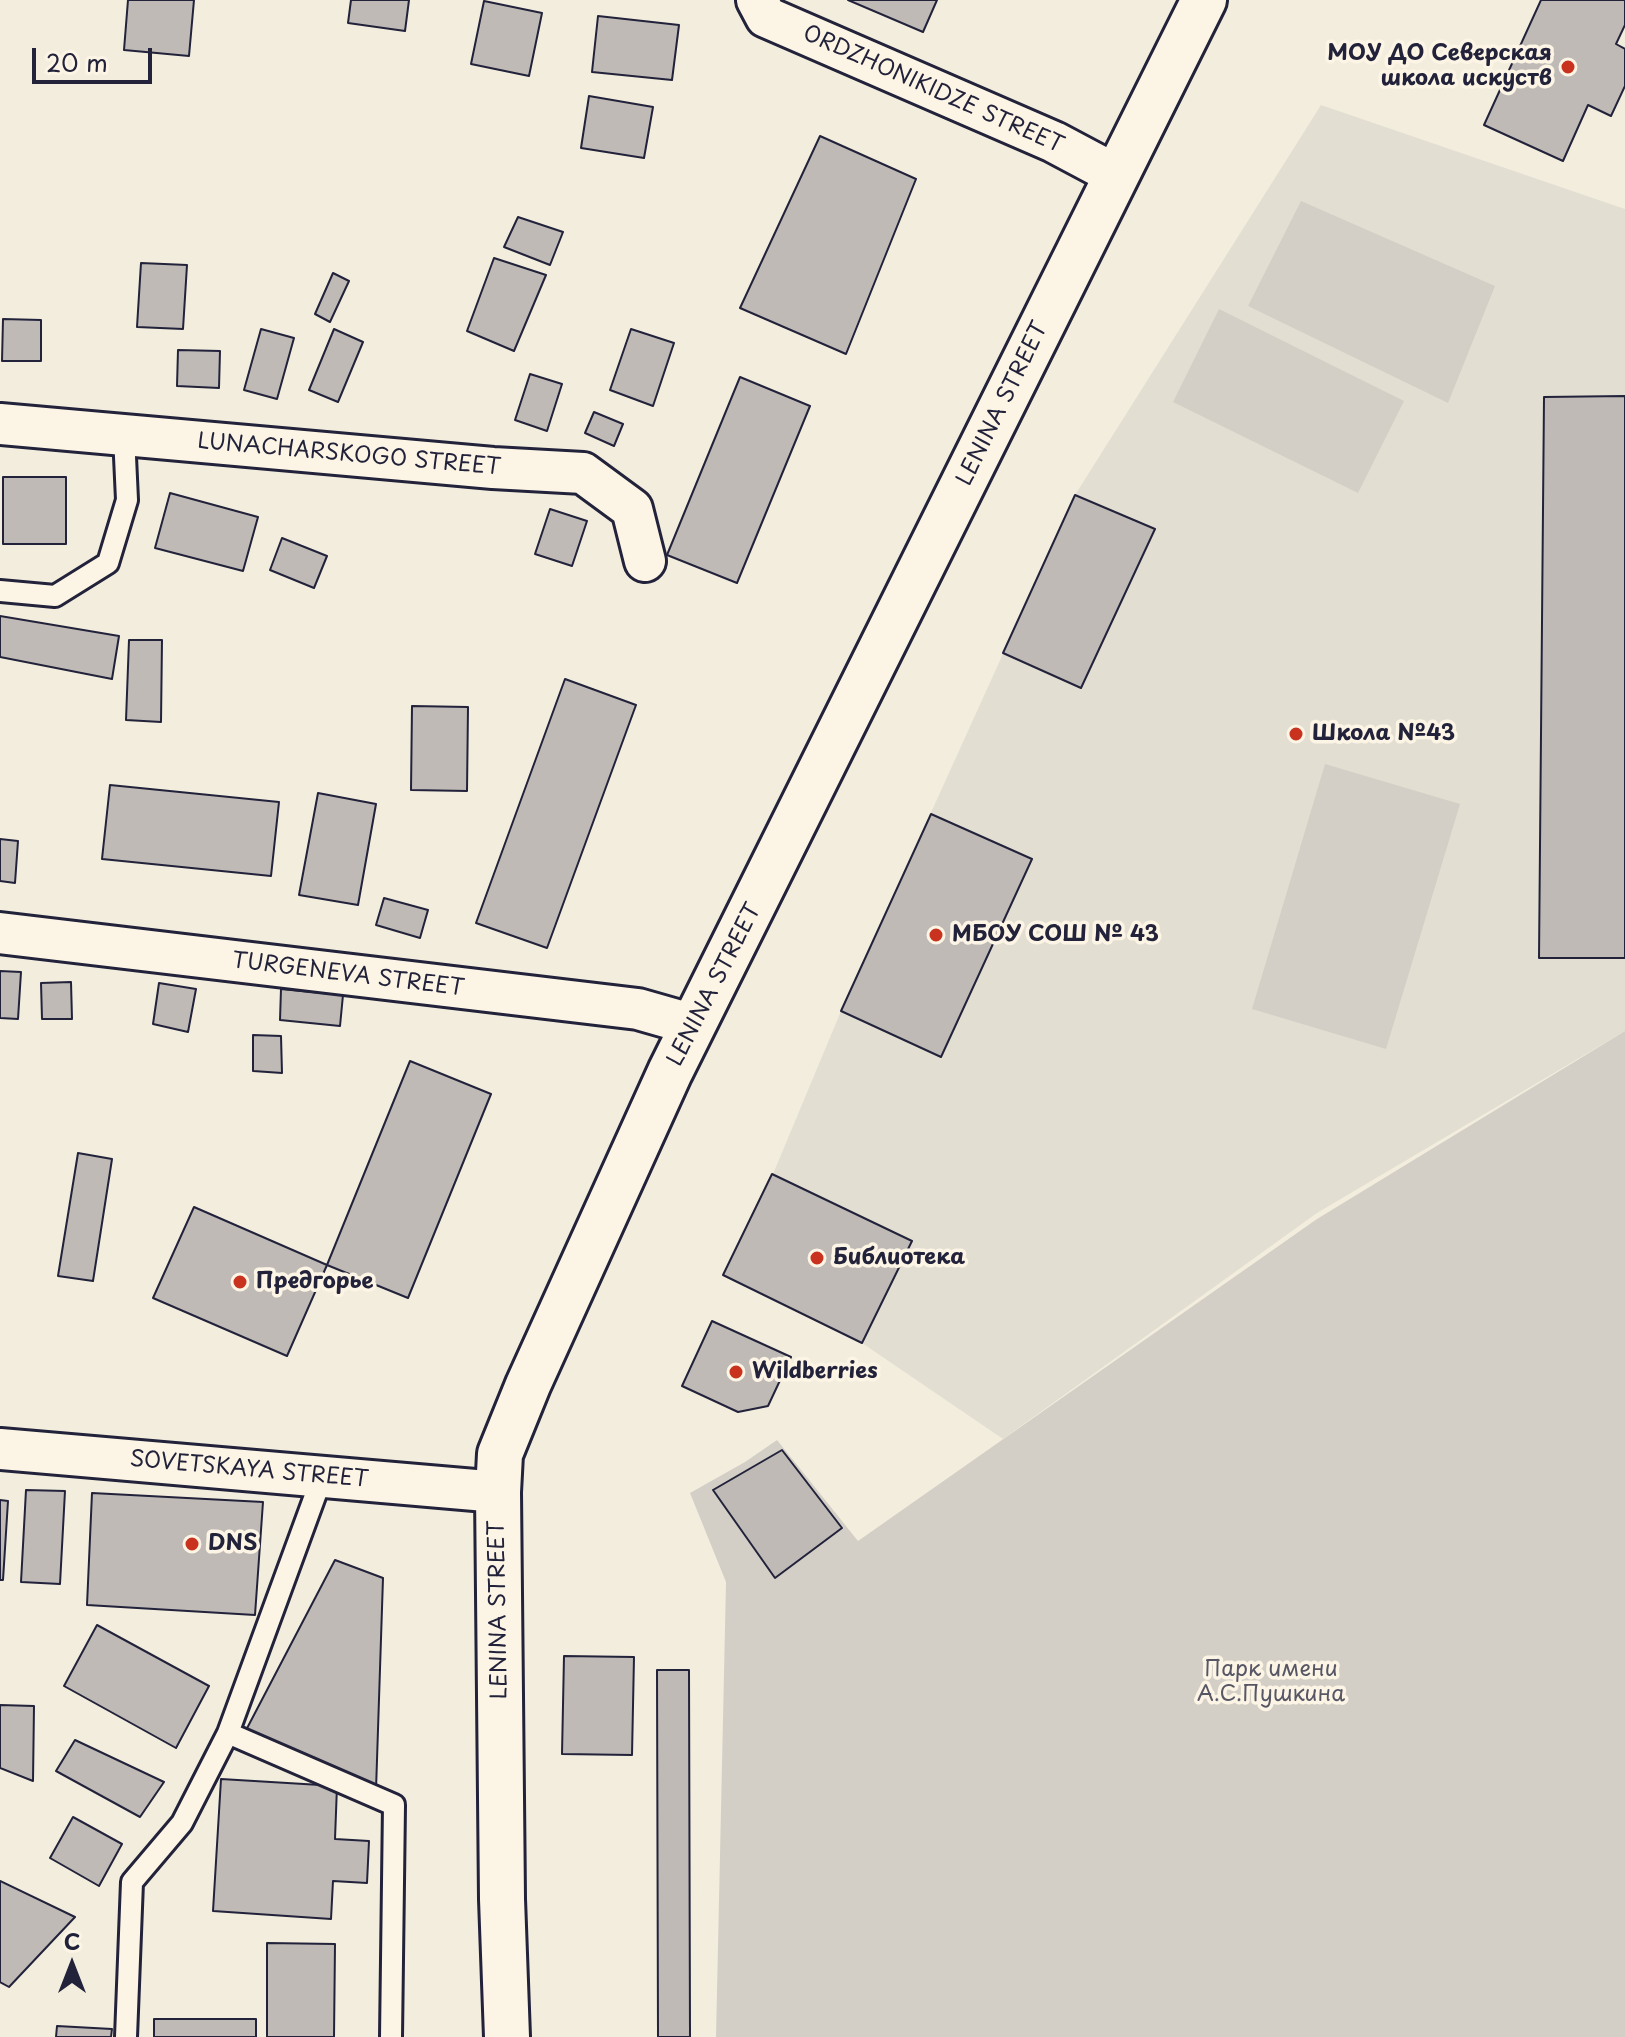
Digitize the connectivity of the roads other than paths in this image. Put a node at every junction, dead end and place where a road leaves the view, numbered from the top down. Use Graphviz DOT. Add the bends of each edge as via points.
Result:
graph roads {
  1 [pos="757,0"];
  2 [pos="1204,0"];
  3 [pos="1116,175"];
  4 [pos="0,424"];
  5 [pos="124,435"];
  6 [pos="645,561"];
  7 [pos="0,591"];
  8 [pos="0,933"];
  9 [pos="694,1025"];
  10 [pos="0,1449"];
  11 [pos="322,1477"];
  12 [pos="498,1492"];
  13 [pos="228,1733"];
  14 [pos="126,2037"];
  15 [pos="391,2037"];
  16 [pos="507,2037"];
  1 -- 3 [label="street, ORDZHONIKIDZE STREET" via="766,17 1054,142"];
  2 -- 3 [label="street, LENINA STREET"];
  3 -- 9 [label="street, LENINA STREET"];
  4 -- 5 [label="street, LUNACHARSKOGO STREET"];
  5 -- 6 [label="street, LUNACHARSKOGO STREET" via="583,473 632,509"];
  5 -- 7 [label="lane" via="127,500 108,563 55,596"];
  8 -- 9 [label="street, TURGENEVA STREET" via="638,1009"];
  9 -- 12 [label="street, LENINA STREET" via="528,1385 500,1454"];
  10 -- 11 [label="street, SOVETSKAYA STREET"];
  11 -- 12 [label="street, SOVETSKAYA STREET"];
  11 -- 13 [label="lane"];
  12 -- 16 [label="street, LENINA STREET"];
  13 -- 14 [label="lane" via="182,1823 132,1882"];
  13 -- 15 [label="lane" via="394,1805"];
}
